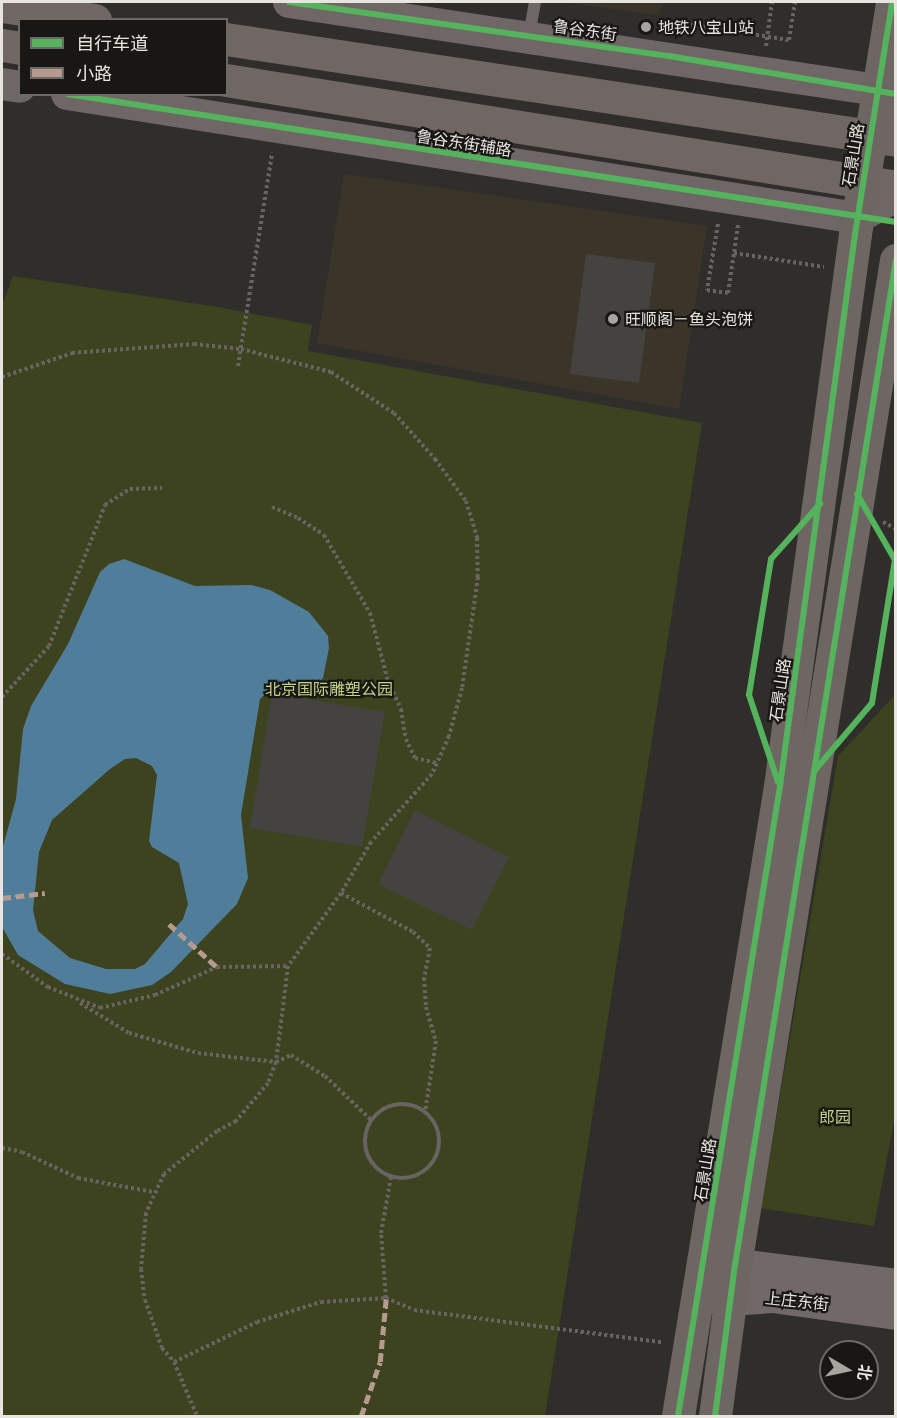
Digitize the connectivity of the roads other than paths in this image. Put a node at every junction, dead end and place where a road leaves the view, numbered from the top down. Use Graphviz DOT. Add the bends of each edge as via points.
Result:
graph roads {
  1 [pos="287,2"];
  2 [pos="535,2"];
  3 [pos="892,2"];
  4 [pos="2,6"];
  5 [pos="82,18"];
  6 [pos="529,36"];
  7 [pos="228,39"];
  8 [pos="2,45"];
  9 [pos="278,47"];
  10 [pos="18,48"];
  11 [pos="228,80"];
  12 [pos="2,84"];
  13 [pos="18,87"];
  14 [pos="877,90"];
  15 [pos="80,96"];
  16 [pos="896,116"];
  17 [pos="882,138"];
  18 [pos="862,182"];
  19 [pos="896,187"];
  20 [pos="896,196"];
  21 [pos="857,218"];
  22 [pos="896,260"];
  23 [pos="719,1263"];
  24 [pos="896,1285"];
  25 [pos="697,1294"];
  26 [pos="730,1299"];
  27 [pos="896,1313"];
  28 [pos="678,1416"];
  29 [pos="716,1416"];
  1 -- 6 [label="street, 鲁谷东街"];
  1 -- 9 [label="street"];
  2 -- 6 [label="lane"];
  3 -- 14 [label="highway, 石景山路"];
  4 -- 5 [label="main road"];
  6 -- 14 [label="street, 鲁谷东街"];
  7 -- 9 [label="main road"];
  8 -- 10 [label="main road"];
  9 -- 17 [label="main road"];
  11 -- 18 [label="main road"];
  12 -- 13 [label="street"];
  14 -- 16 [label="street"];
  14 -- 17 [label="highway, 石景山路"];
  15 -- 21 [label="street, 鲁谷东街辅路"];
  17 -- 18 [label="highway, 石景山路"];
  18 -- 19 [label="main road"];
  18 -- 21 [label="highway, 石景山路"];
  20 -- 21 [label="street"];
  21 -- 23 [label="highway, 石景山路"];
  22 -- 23 [label="highway, 石景山路"];
  23 -- 24 [label="main road, 上庄东街"];
  23 -- 25 [label="highway, 石景山路"];
  23 -- 26 [label="highway, 石景山路"];
  25 -- 26 [label="main road, 上庄东街"];
  25 -- 28 [label="highway, 石景山路"];
  26 -- 27 [label="main road, 上庄东街" via="772,1296"];
  26 -- 29 [label="highway, 石景山路"];
}
